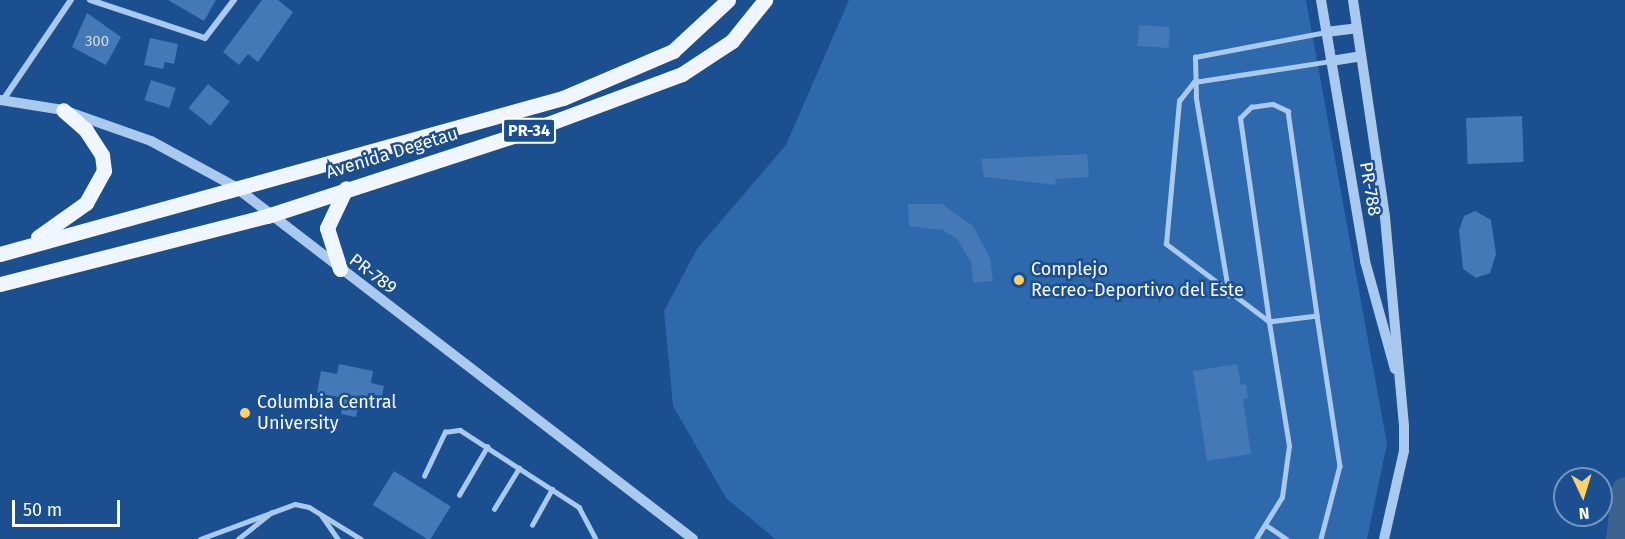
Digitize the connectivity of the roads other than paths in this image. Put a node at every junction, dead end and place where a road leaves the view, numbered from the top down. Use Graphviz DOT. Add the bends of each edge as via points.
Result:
graph roads {
  1 [pos="71,0"];
  2 [pos="90,0"];
  3 [pos="234,0"];
  4 [pos="728,0"];
  5 [pos="765,0"];
  6 [pos="1321,0"];
  7 [pos="1353,0"];
  8 [pos="1357,28"];
  9 [pos="1326,32"];
  10 [pos="1361,56"];
  11 [pos="1331,61"];
  12 [pos="1194,82"];
  13 [pos="1,100"];
  14 [pos="63,110"];
  15 [pos="234,186"];
  16 [pos="346,188"];
  17 [pos="267,216"];
  18 [pos="4,253"];
  19 [pos="340,269"];
  20 [pos="0,284"];
  21 [pos="1229,296"];
  22 [pos="1317,316"];
  23 [pos="1269,322"];
  24 [pos="1399,381"];
  25 [pos="487,447"];
  26 [pos="519,468"];
  27 [pos="424,476"];
  28 [pos="552,489"];
  29 [pos="459,495"];
  30 [pos="494,509"];
  31 [pos="272,512"];
  32 [pos="322,516"];
  33 [pos="532,525"];
  34 [pos="1266,525"];
  35 [pos="200,539"];
  36 [pos="238,539"];
  37 [pos="338,539"];
  38 [pos="361,539"];
  39 [pos="596,539"];
  40 [pos="693,539"];
  41 [pos="1256,539"];
  42 [pos="1287,539"];
  43 [pos="1321,539"];
  44 [pos="1384,539"];
  1 -- 13 [label="street"];
  2 -- 3 [label="street" via="205,38"];
  4 -- 15 [label="main road, Avenida Degetau / PR-34" via="673,51 563,98"];
  5 -- 16 [label="main road, Avenida Degetau / PR-34" via="732,41 682,74 534,129"];
  6 -- 9 [label="street, PR-788 / PR-788"];
  7 -- 8 [label="street, PR-788 / PR-788"];
  8 -- 9 [label="street"];
  8 -- 10 [label="street, PR-788 / PR-788"];
  9 -- 11 [label="street, PR-788 / PR-788"];
  9 -- 12 [label="lane" via="1199,54"];
  10 -- 11 [label="street"];
  10 -- 24 [label="street, PR-788 / PR-788" via="1397,315"];
  11 -- 12 [label="lane"];
  11 -- 24 [label="street, PR-788 / PR-788" via="1365,261"];
  12 -- 21 [label="lane"];
  12 -- 21 [label="lane" via="1179,102 1166,244"];
  13 -- 14 [label="street, PR-789 / PR-789"];
  14 -- 15 [label="street, PR-789 / PR-789" via="151,141"];
  14 -- 18 [label="main road" via="86,130 102,155 104,171 96,191 71,219"];
  15 -- 17 [label="street, PR-789 / PR-789"];
  15 -- 18 [label="main road, Avenida Degetau / PR-34"];
  16 -- 17 [label="main road, Avenida Degetau / PR-34"];
  16 -- 19 [label="main road" via="327,228"];
  17 -- 19 [label="street, PR-789 / PR-789"];
  17 -- 20 [label="main road, Avenida Degetau / PR-34"];
  19 -- 40 [label="street, PR-789 / PR-789"];
  21 -- 23 [label="lane"];
  22 -- 23 [label="lane"];
  22 -- 23 [label="lane" via="1288,111 1273,104 1251,107 1240,118"];
  22 -- 43 [label="lane" via="1340,466"];
  23 -- 34 [label="lane" via="1289,465 1282,497"];
  24 -- 44 [label="street, PR-788 / PR-788" via="1404,451"];
  25 -- 26 [label="lane"];
  25 -- 27 [label="lane" via="460,430 445,432"];
  25 -- 29 [label="lane"];
  26 -- 28 [label="lane"];
  26 -- 30 [label="lane"];
  28 -- 33 [label="lane"];
  28 -- 39 [label="lane" via="579,507"];
  31 -- 32 [label="lane" via="300,504"];
  31 -- 35 [label="lane"];
  31 -- 36 [label="lane"];
  32 -- 37 [label="lane"];
  32 -- 38 [label="lane"];
  34 -- 41 [label="lane"];
  34 -- 42 [label="lane"];
}
